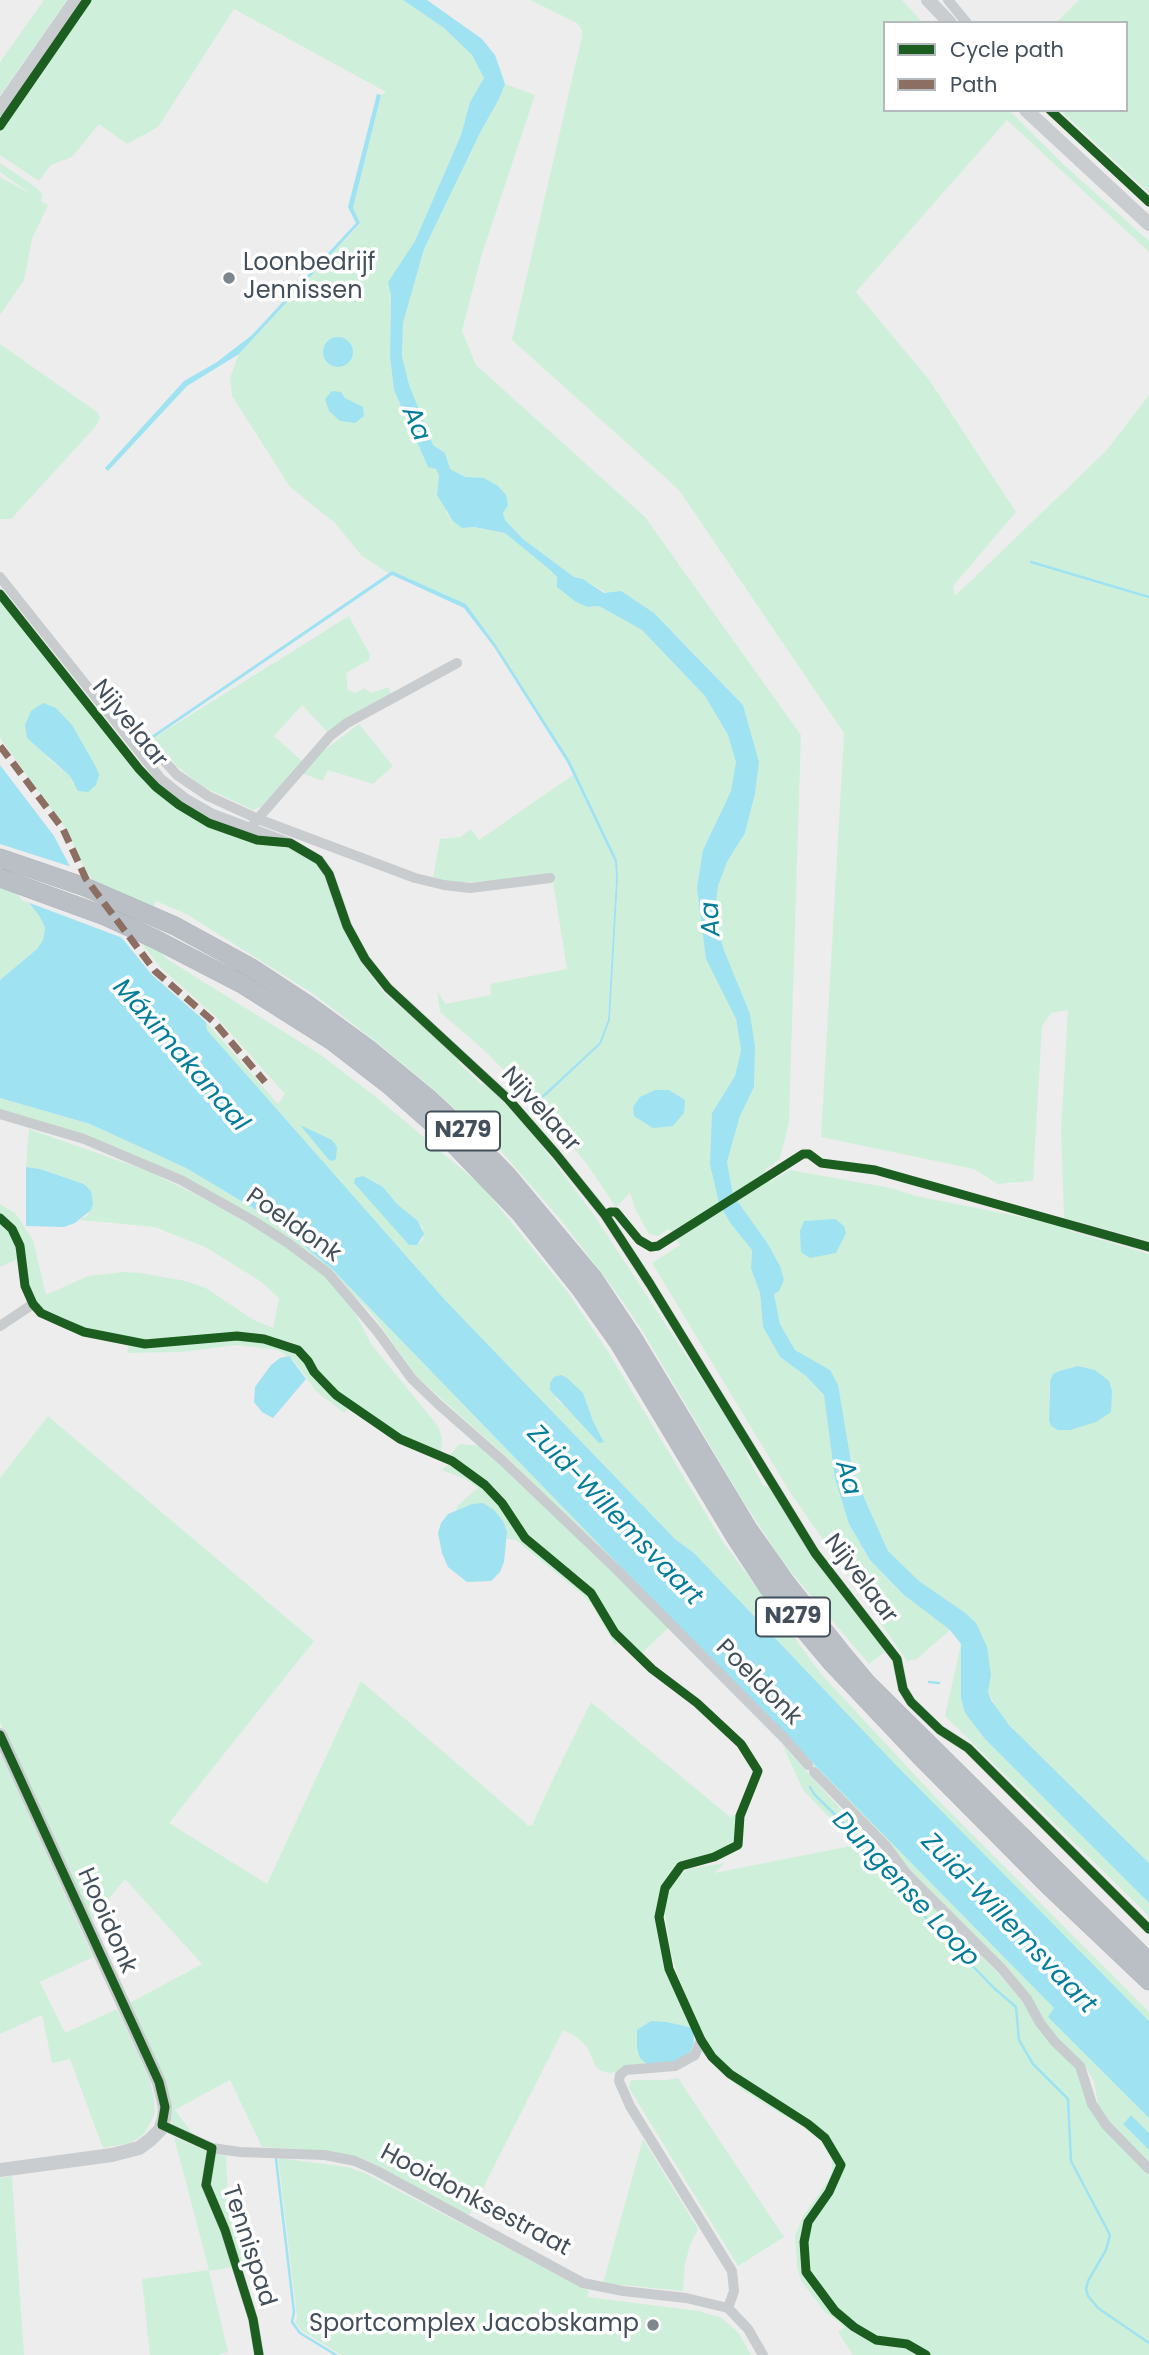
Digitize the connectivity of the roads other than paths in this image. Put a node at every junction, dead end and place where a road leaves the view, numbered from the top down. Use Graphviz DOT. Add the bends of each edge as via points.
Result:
graph roads {
  1 [pos="76,0"];
  2 [pos="916,0"];
  3 [pos="928,0"];
  4 [pos="948,0"];
  5 [pos="937,21"];
  6 [pos="948,21"];
  7 [pos="965,21"];
  8 [pos="0,109"];
  9 [pos="1028,112"];
  10 [pos="1039,112"];
  11 [pos="1149,213"];
  12 [pos="1149,224"];
  13 [pos="0,577"];
  14 [pos="457,663"];
  15 [pos="149,744"];
  16 [pos="258,819"];
  17 [pos="248,828"];
  18 [pos="330,845"];
  19 [pos="0,858"];
  20 [pos="318,860"];
  21 [pos="0,878"];
  22 [pos="550,878"];
  23 [pos="0,1114"];
  24 [pos="1077,1227"];
  25 [pos="1149,1247"];
  26 [pos="33,1304"];
  27 [pos="0,1326"];
  28 [pos="0,1735"];
  29 [pos="952,1778"];
  30 [pos="1149,1929"];
  31 [pos="1149,1962"];
  32 [pos="1149,1981"];
  33 [pos="701,2039"];
  34 [pos="162,2125"];
  35 [pos="212,2148"];
  36 [pos="1149,2169"];
  37 [pos="0,2170"];
  38 [pos="728,2308"];
  39 [pos="259,2355"];
  40 [pos="763,2355"];
  1 -- 8 [label="street"];
  2 -- 5 [label="street"];
  3 -- 6 [label="street"];
  4 -- 7 [label="street"];
  9 -- 12 [label="street"];
  10 -- 11 [label="street"];
  13 -- 17 [label="street, Nijvelaar" via="161,779 213,814"];
  14 -- 16 [label="street" via="330,736"];
  15 -- 16 [label="street, Nijvelaar" via="177,775 208,796"];
  16 -- 17 [label="street"];
  16 -- 18 [label="street, Nijvelaar"];
  17 -- 20 [label="street, Nijvelaar" via="290,843"];
  18 -- 20 [label="street"];
  18 -- 22 [label="street, Nijvelaar" via="444,885 470,888"];
  19 -- 29 [label="highway, N279" via="175,926 273,982 362,1044 428,1098 507,1175 593,1278 786,1583"];
  20 -- 30 [label="street, Nijvelaar" via="330,874 365,959 388,988 508,1099 605,1215 815,1553 897,1659 906,1696 933,1725 966,1746"];
  21 -- 29 [label="highway, N279" via="129,927 211,966 302,1020 442,1132 499,1190 580,1288 619,1343 768,1587 831,1662"];
  23 -- 36 [label="street, Poeldonk" via="84,1139 181,1180 252,1220 328,1273 412,1379 615,1568 785,1739 1010,1979 1055,2042 1080,2066 1106,2125"];
  24 -- 25 [label="street"];
  26 -- 27 [label="street"];
  28 -- 34 [label="street, Hooidonk" via="159,2082 165,2107"];
  29 -- 31 [label="highway, N279"];
  29 -- 32 [label="highway, N279" via="1047,1884"];
  33 -- 38 [label="street" via="695,2055 675,2066 626,2070 619,2081 732,2271 734,2291"];
  34 -- 35 [label="street, Hooidonksestraat"];
  34 -- 37 [label="street" via="150,2140 125,2152"];
  35 -- 38 [label="street, Hooidonksestraat" via="355,2161 583,2283"];
  35 -- 39 [label="street, Tennispad" via="206,2185 253,2319"];
  38 -- 40 [label="street"];
}
